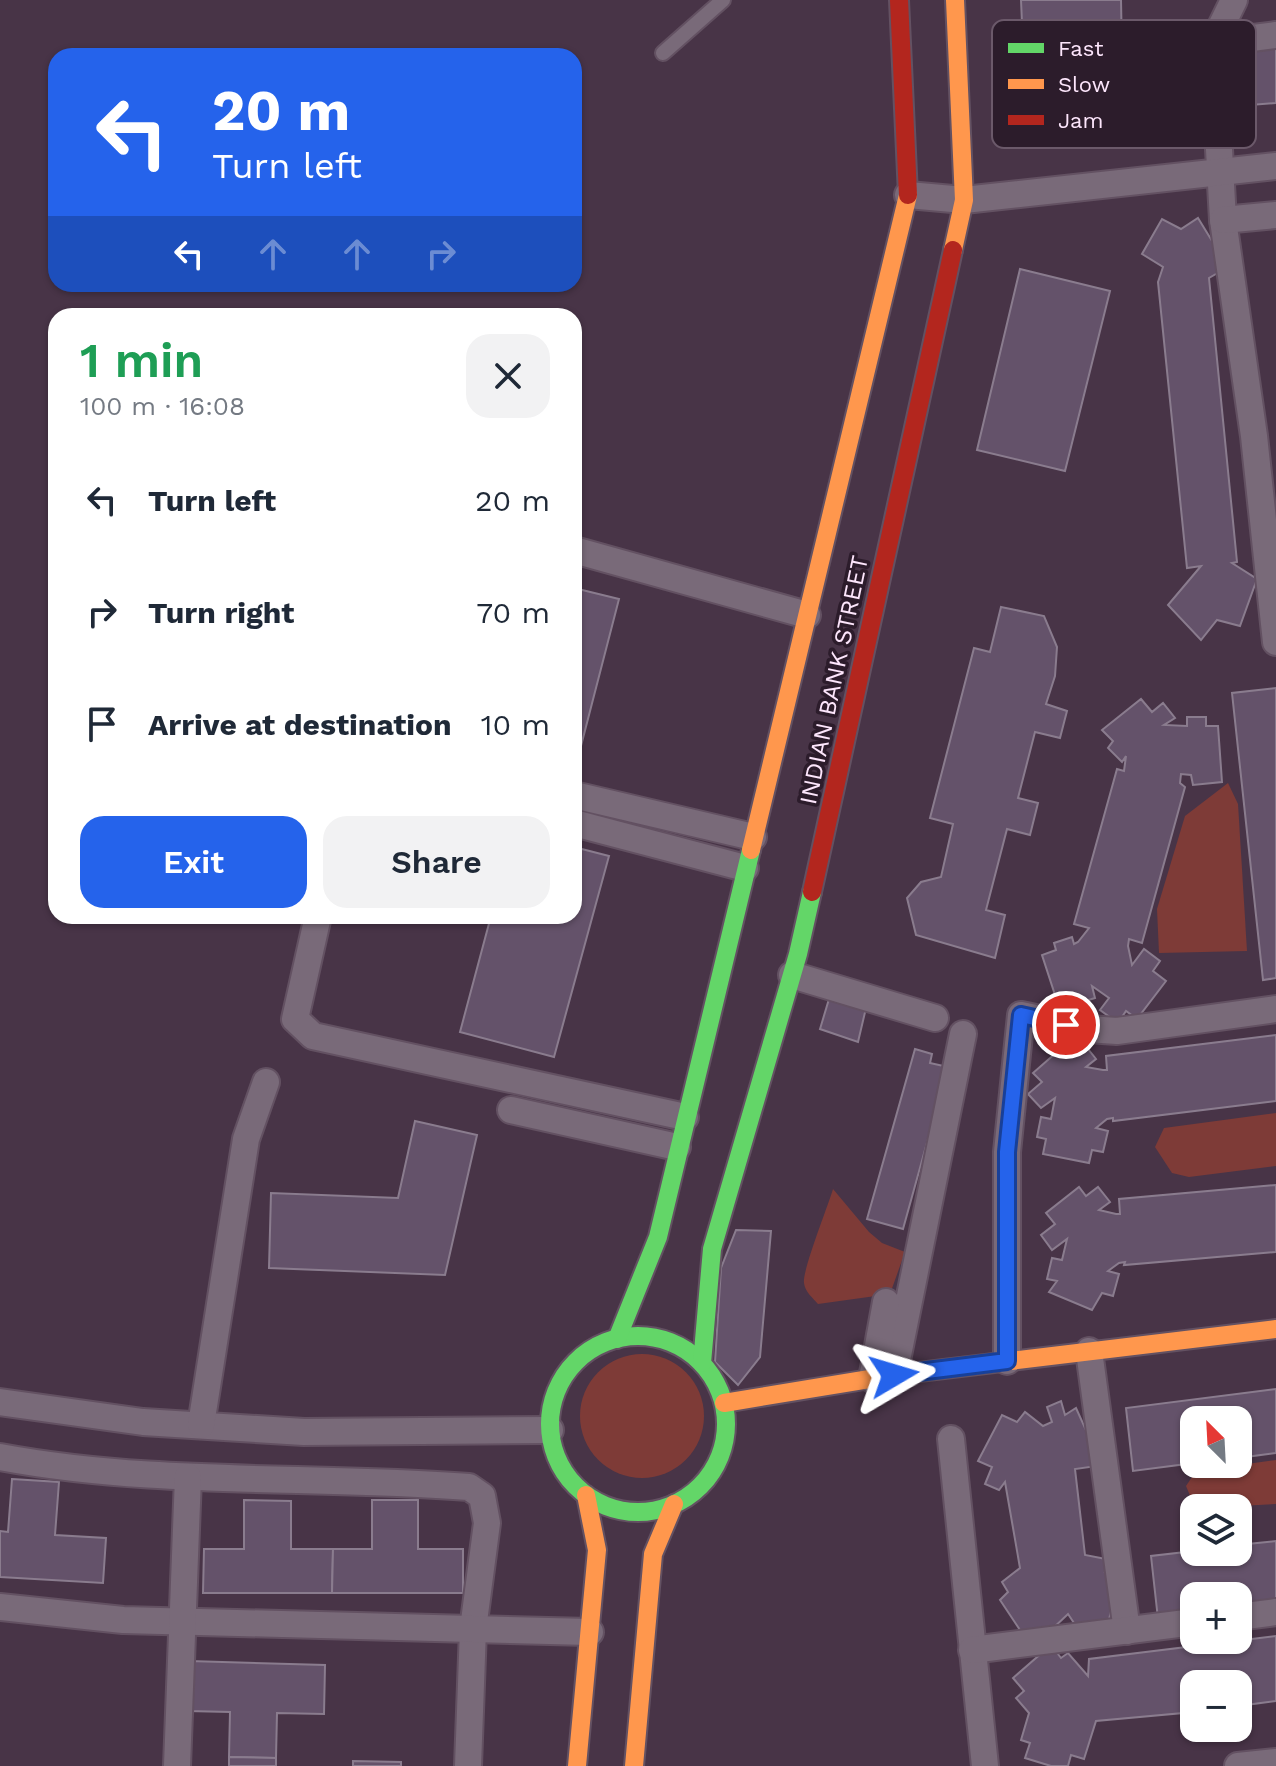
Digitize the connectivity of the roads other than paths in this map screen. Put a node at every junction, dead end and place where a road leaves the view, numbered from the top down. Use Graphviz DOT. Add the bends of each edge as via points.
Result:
graph roads {
  1 [pos="723,0"];
  2 [pos="899,0"];
  3 [pos="955,0"];
  4 [pos="1234,0"];
  5 [pos="1224,20"];
  6 [pos="1276,35"];
  7 [pos="1256,38"];
  8 [pos="663,53"];
  9 [pos="1218,148"];
  10 [pos="1276,166"];
  11 [pos="1219,172"];
  12 [pos="908,195"];
  13 [pos="964,200"];
  14 [pos="1276,215"];
  15 [pos="1223,220"];
  16 [pos="1265,435"];
  17 [pos="582,552"];
  18 [pos="807,615"];
  19 [pos="1276,642"];
  20 [pos="582,797"];
  21 [pos="582,825"];
  22 [pos="753,837"];
  23 [pos="745,868"];
  24 [pos="316,924"];
  25 [pos="792,975"];
  26 [pos="1276,1009"];
  27 [pos="935,1018"];
  28 [pos="963,1034"];
  29 [pos="266,1082"];
  30 [pos="511,1110"];
  31 [pos="685,1117"];
  32 [pos="677,1147"];
  33 [pos="886,1302"];
  34 [pos="1276,1329"];
  35 [pos="617,1339"];
  36 [pos="1089,1351"];
  37 [pos="1007,1361"];
  38 [pos="702,1363"];
  39 [pos="883,1377"];
  40 [pos="0,1402"];
  41 [pos="724,1403"];
  42 [pos="201,1425"];
  43 [pos="550,1430"];
  44 [pos="951,1439"];
  45 [pos="0,1457"];
  46 [pos="188,1477"];
  47 [pos="586,1495"];
  48 [pos="674,1504"];
  49 [pos="0,1607"];
  50 [pos="1276,1612"];
  51 [pos="1252,1615"];
  52 [pos="182,1622"];
  53 [pos="1180,1624"];
  54 [pos="473,1629"];
  55 [pos="1127,1631"];
  56 [pos="590,1632"];
  57 [pos="972,1650"];
  58 [pos="1276,1762"];
  59 [pos="177,1766"];
  60 [pos="468,1766"];
  61 [pos="577,1766"];
  62 [pos="634,1766"];
  63 [pos="985,1766"];
  64 [pos="1238,1766"];
  1 -- 8 [label="lane"];
  2 -- 12 [label="street, INDIAN BANK STREET"];
  3 -- 13 [label="street, INDIAN BANK STREET"];
  4 -- 5 [label="street"];
  6 -- 7 [label="street"];
  9 -- 11 [label="street"];
  10 -- 11 [label="street"];
  11 -- 13 [label="street"];
  11 -- 15 [label="street"];
  12 -- 13 [label="street"];
  12 -- 18 [label="street, INDIAN BANK STREET"];
  13 -- 25 [label="street, INDIAN BANK STREET"];
  14 -- 15 [label="street"];
  15 -- 16 [label="street"];
  16 -- 19 [label="street"];
  17 -- 18 [label="street"];
  18 -- 22 [label="street, INDIAN BANK STREET"];
  20 -- 22 [label="street"];
  21 -- 23 [label="street"];
  22 -- 23 [label="street, INDIAN BANK STREET"];
  23 -- 31 [label="street, INDIAN BANK STREET"];
  24 -- 31 [label="street" via="295,1019 313,1036"];
  25 -- 27 [label="street"];
  25 -- 38 [label="street, INDIAN BANK STREET" via="712,1249"];
  26 -- 37 [label="street" via="1117,1031 1021,1015 1007,1152"];
  28 -- 39 [label="street"];
  29 -- 42 [label="street" via="246,1139"];
  30 -- 32 [label="street"];
  31 -- 32 [label="street, INDIAN BANK STREET"];
  32 -- 35 [label="street, INDIAN BANK STREET" via="658,1237"];
  33 -- 39 [label="street"];
  34 -- 36 [label="street"];
  35 -- 38 [label="street" via="663,1340"];
  35 -- 43 [label="street" via="589,1351 568,1372 554,1400"];
  36 -- 37 [label="street"];
  36 -- 55 [label="street"];
  37 -- 39 [label="street"];
  38 -- 41 [label="street"];
  39 -- 41 [label="street"];
  40 -- 42 [label="street"];
  41 -- 48 [label="street" via="726,1433 718,1463 700,1487"];
  42 -- 43 [label="street" via="304,1432"];
  43 -- 47 [label="street" via="557,1460"];
  44 -- 57 [label="street"];
  45 -- 46 [label="street" via="72,1471"];
  46 -- 52 [label="street"];
  46 -- 54 [label="street" via="469,1487 482,1496 487,1523"];
  47 -- 48 [label="street" via="629,1511"];
  47 -- 56 [label="street" via="597,1550"];
  48 -- 62 [label="street" via="653,1554"];
  49 -- 52 [label="street"];
  50 -- 51 [label="street"];
  52 -- 54 [label="street"];
  52 -- 59 [label="street"];
  53 -- 55 [label="street"];
  54 -- 56 [label="street"];
  54 -- 60 [label="street"];
  55 -- 57 [label="street"];
  56 -- 61 [label="street"];
  57 -- 63 [label="street"];
  58 -- 64 [label="street"];
}
